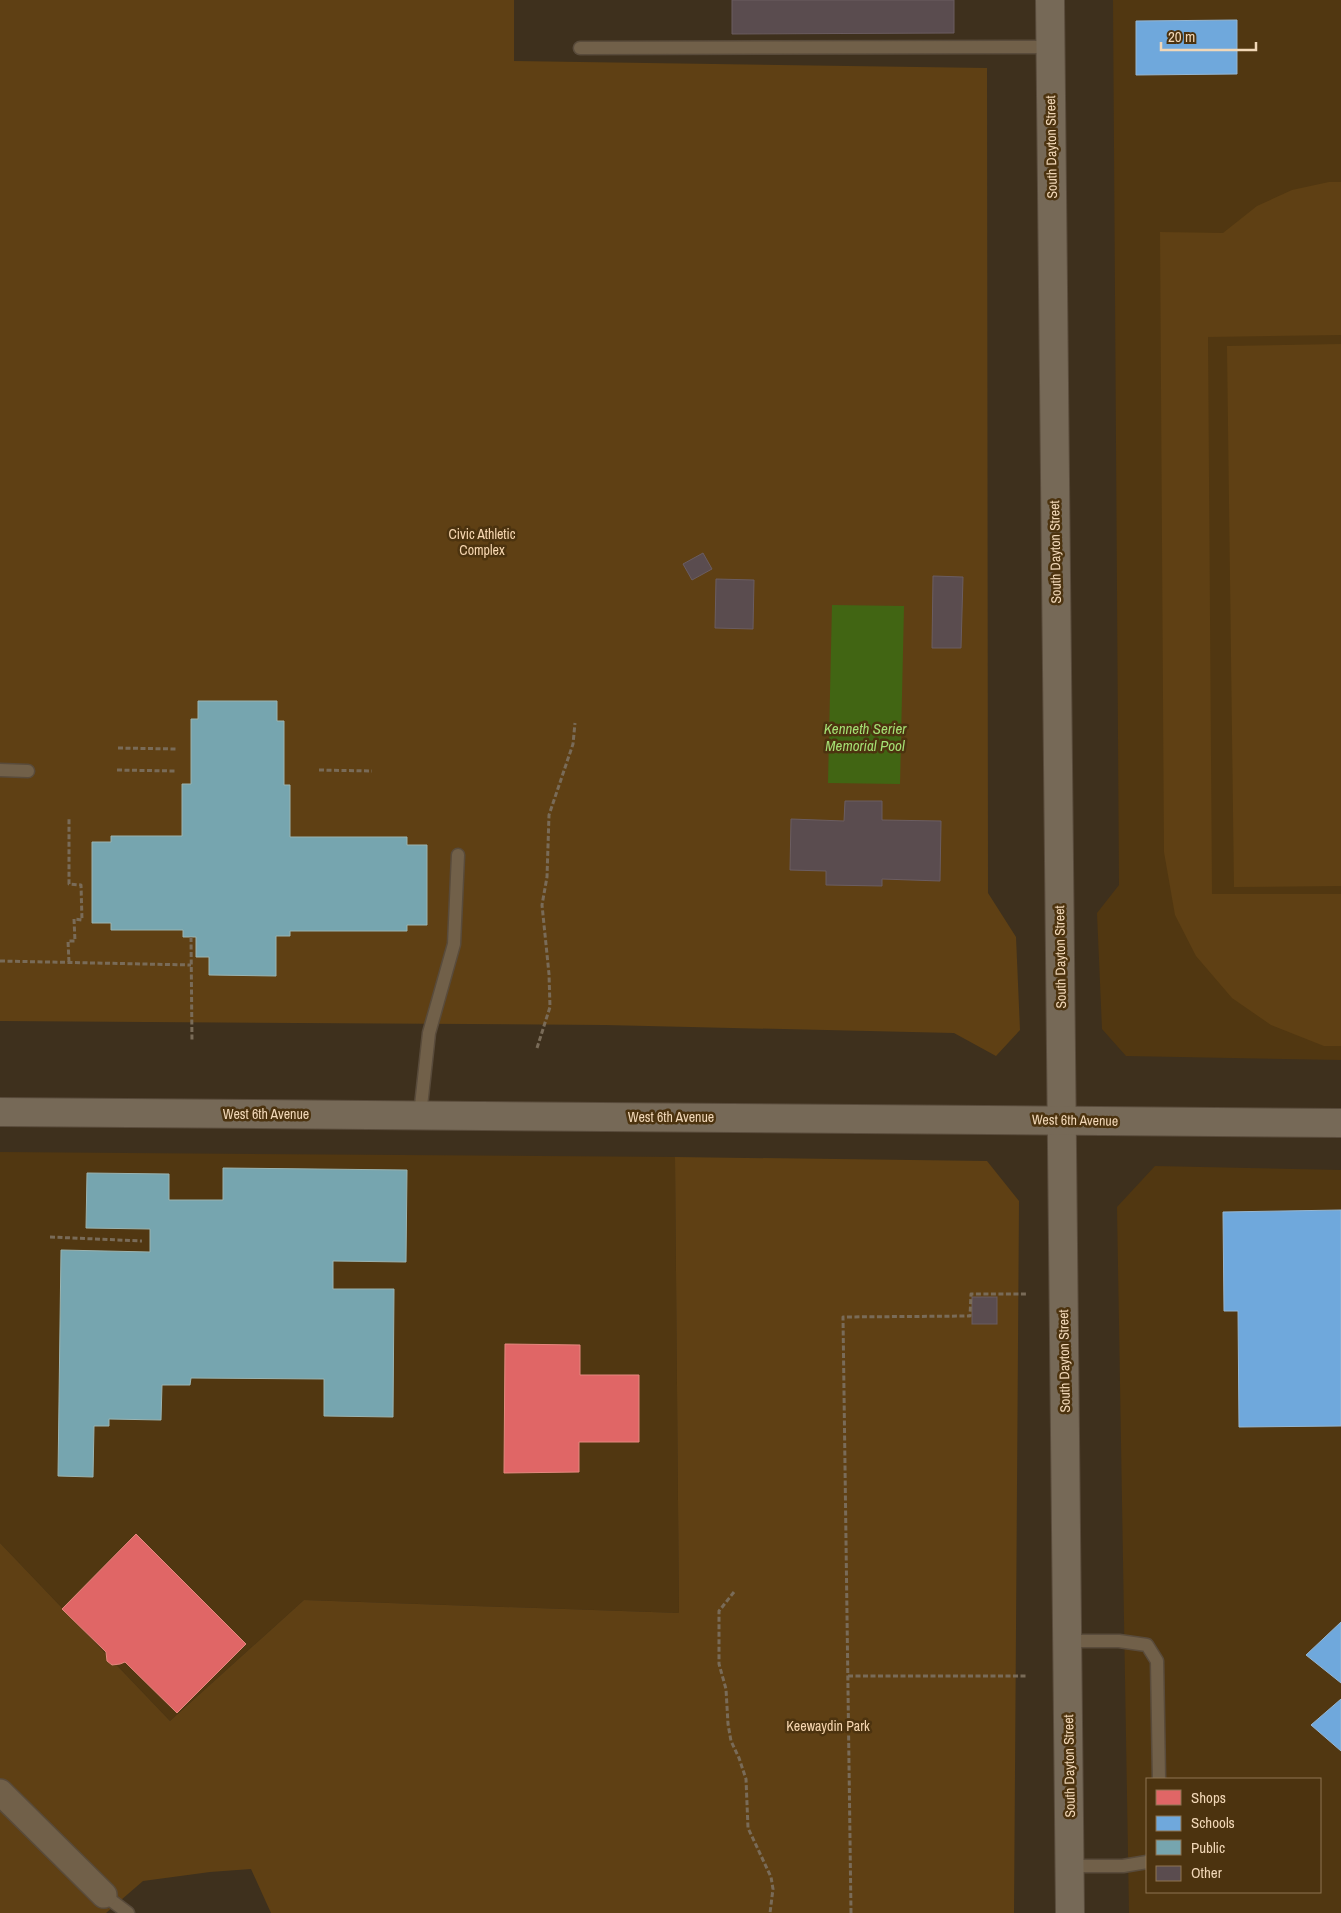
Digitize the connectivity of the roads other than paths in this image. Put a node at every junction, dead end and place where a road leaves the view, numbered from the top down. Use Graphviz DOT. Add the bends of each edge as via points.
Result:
graph roads {
  1 [pos="1050,0"];
  2 [pos="580,48"];
  3 [pos="1050,48"];
  4 [pos="0,770"];
  5 [pos="28,771"];
  6 [pos="458,855"];
  7 [pos="0,1112"];
  8 [pos="420,1115"];
  9 [pos="1062,1120"];
  10 [pos="1341,1123"];
  11 [pos="1067,1641"];
  12 [pos="1159,1778"];
  13 [pos="0,1792"];
  14 [pos="1146,1862"];
  15 [pos="1070,1866"];
  16 [pos="104,1895"];
  17 [pos="128,1913"];
  18 [pos="1070,1913"];
  1 -- 3 [label="street, South Dayton Street"];
  2 -- 3 [label="lane"];
  3 -- 9 [label="street, South Dayton Street"];
  4 -- 5 [label="lane"];
  6 -- 8 [label="lane" via="454,944 429,1032"];
  7 -- 8 [label="street, West 6th Avenue"];
  8 -- 9 [label="street, West 6th Avenue"];
  9 -- 10 [label="street, West 6th Avenue"];
  9 -- 11 [label="street, South Dayton Street"];
  11 -- 12 [label="lane" via="1119,1641 1147,1646 1157,1661"];
  11 -- 15 [label="street, South Dayton Street"];
  13 -- 16 [label="street"];
  14 -- 15 [label="lane" via="1122,1866"];
  15 -- 18 [label="street, South Dayton Street"];
  16 -- 17 [label="lane"];
}
